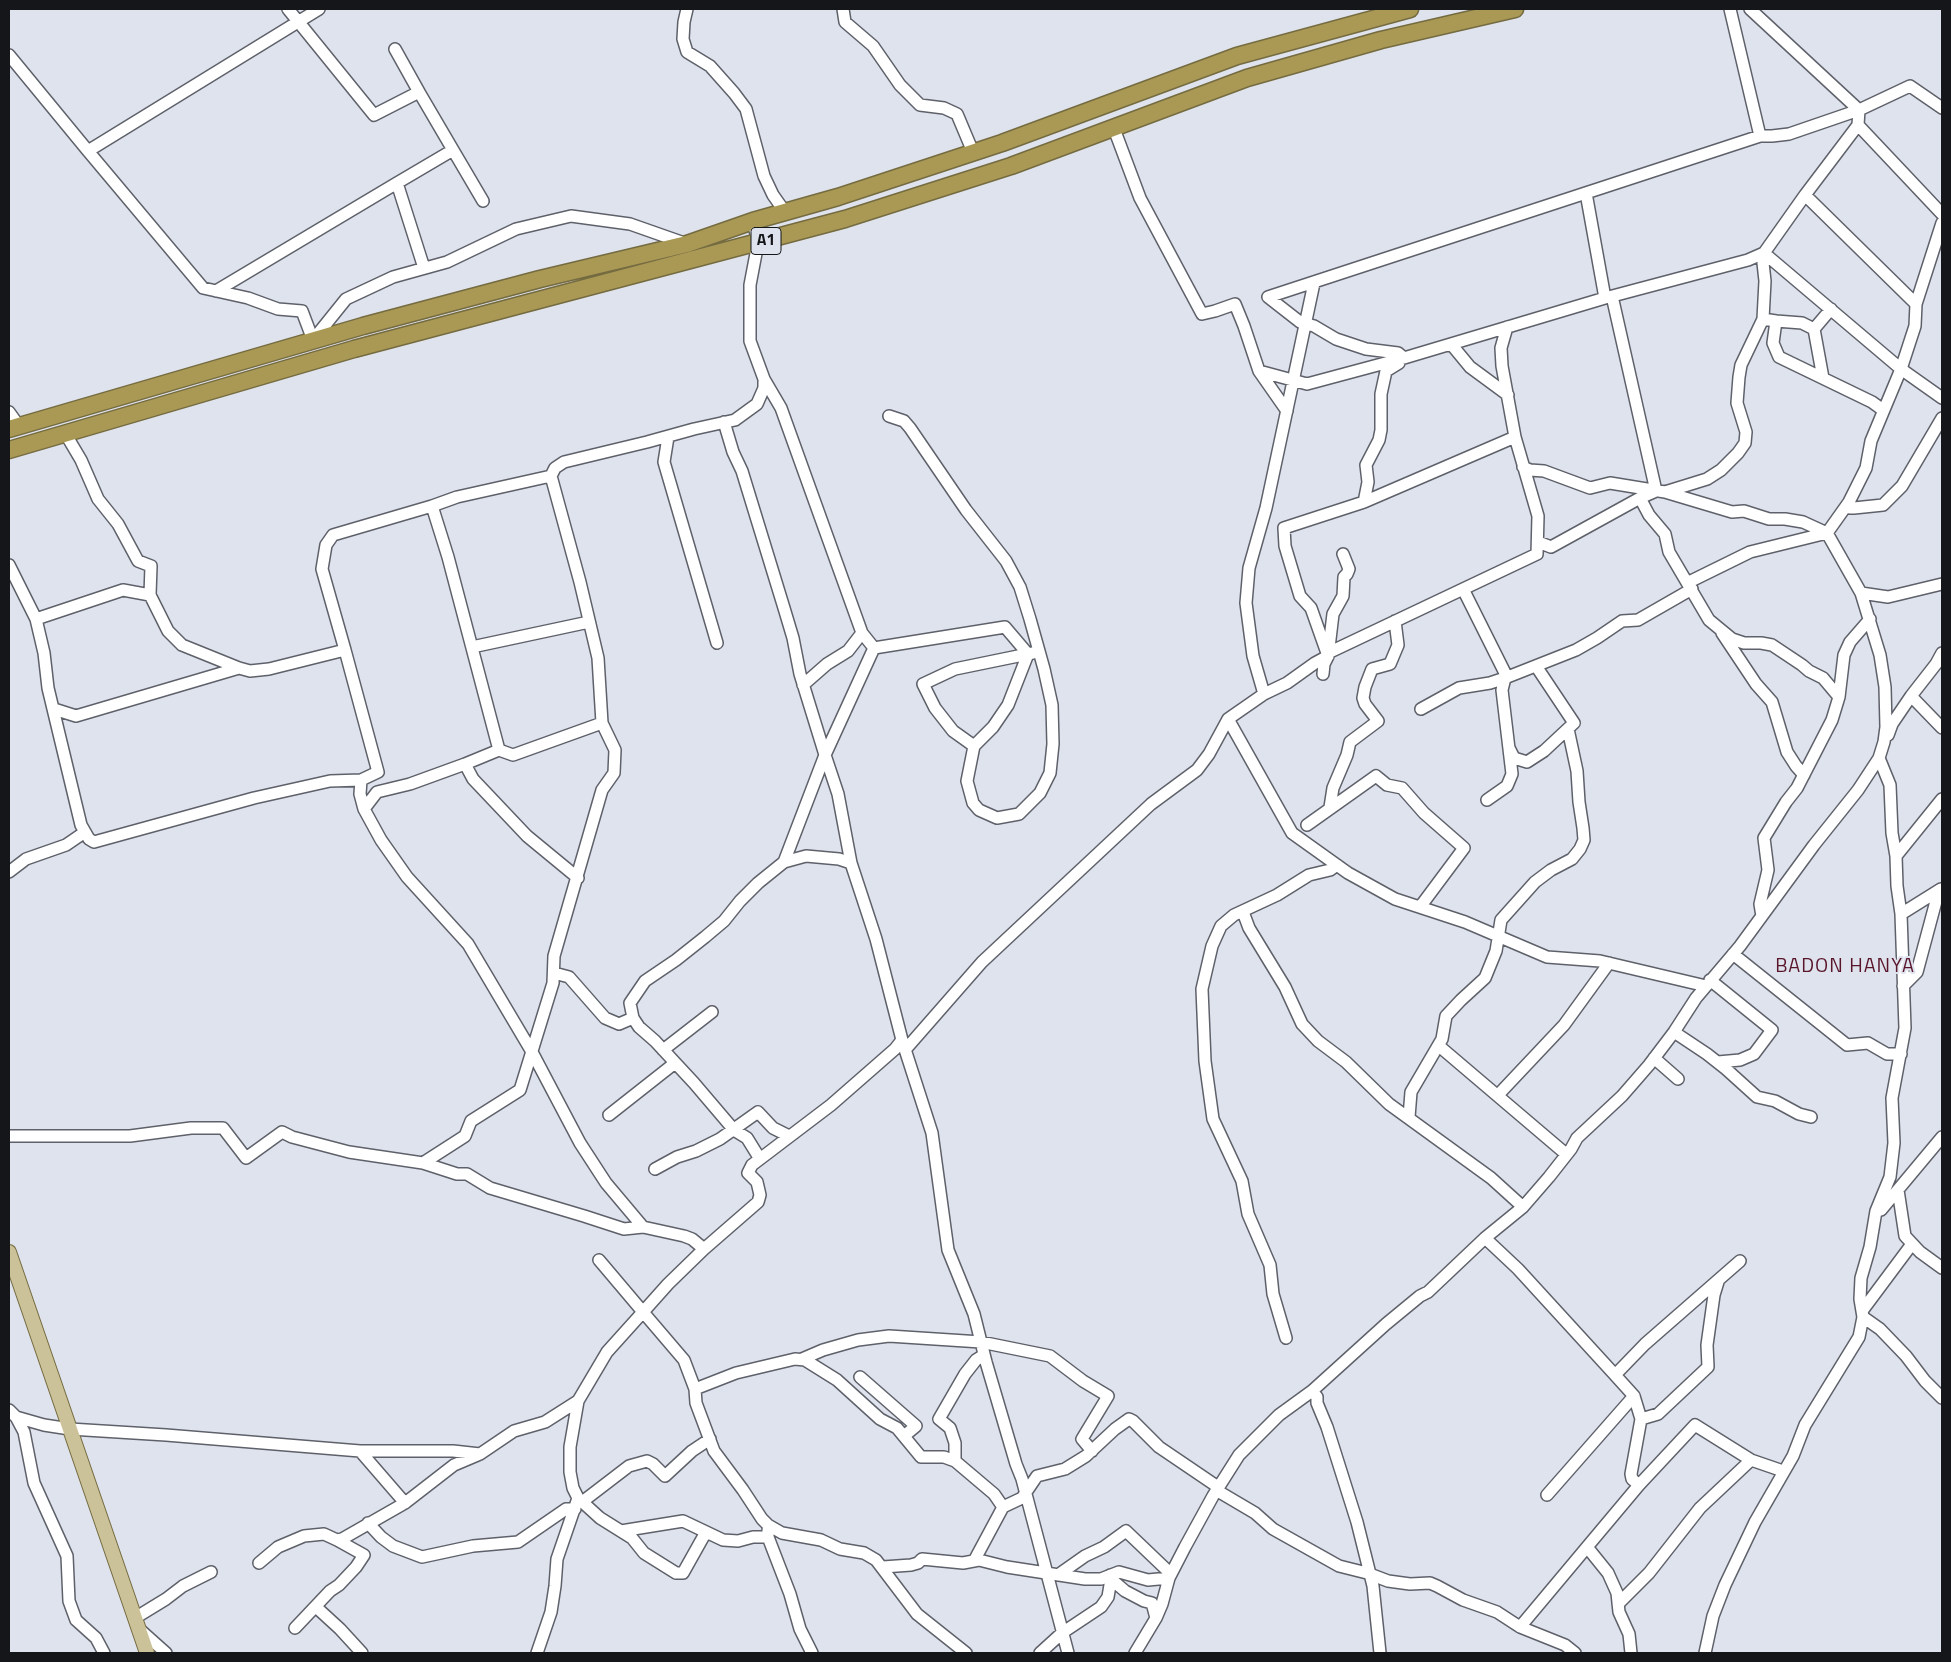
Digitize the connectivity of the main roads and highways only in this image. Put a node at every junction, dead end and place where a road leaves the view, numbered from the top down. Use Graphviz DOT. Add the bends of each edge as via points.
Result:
graph roads {
  1 [pos="1410,9"];
  2 [pos="1516,9"];
  3 [pos="926,168"];
  4 [pos="934,192"];
  5 [pos="14,428"];
  6 [pos="9,450"];
  7 [pos="9,1252"];
  8 [pos="147,1653"];
  1 -- 3 [label="highway, A1" via="1237,56"];
  2 -- 4 [label="highway, A1" via="1381,40 1272,70"];
  3 -- 4 [label="highway"];
  3 -- 5 [label="highway, A1" via="687,244 313,340"];
  4 -- 6 [label="highway, A1" via="758,243 486,313 230,384"];
  7 -- 8 [label="main road"];
}
